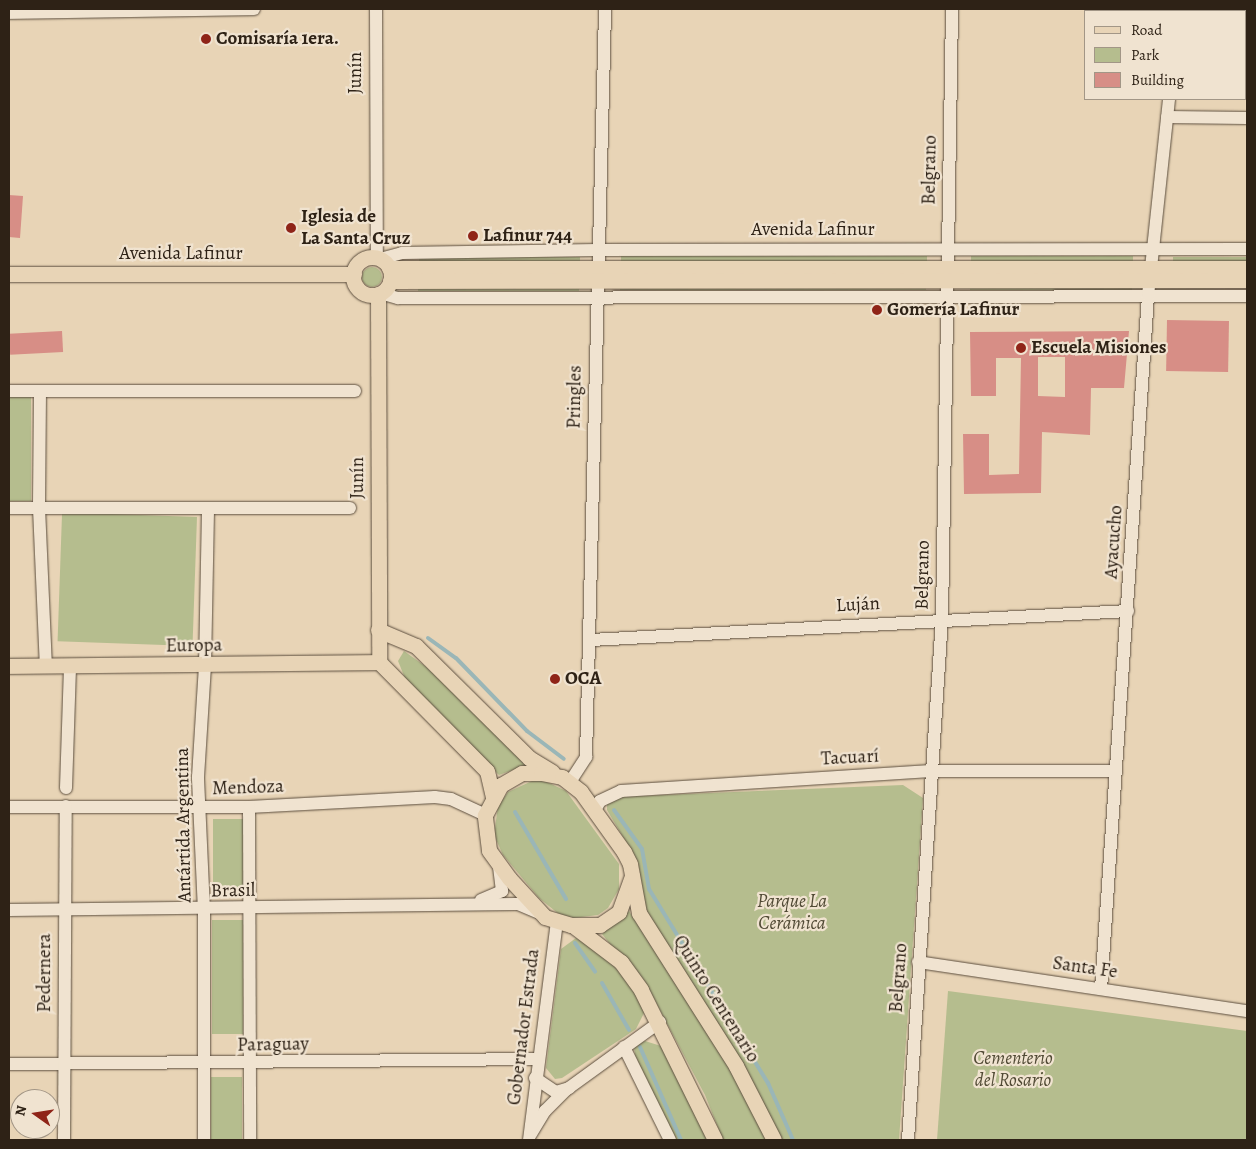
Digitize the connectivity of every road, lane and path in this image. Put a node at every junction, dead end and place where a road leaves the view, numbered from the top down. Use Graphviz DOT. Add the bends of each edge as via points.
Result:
graph roads {
  1 [pos="254,9"];
  2 [pos="376,9"];
  3 [pos="605,9"];
  4 [pos="952,9"];
  5 [pos="131,10"];
  6 [pos="9,13"];
  7 [pos="1169,100"];
  8 [pos="1168,117"];
  9 [pos="1247,118"];
  10 [pos="1153,248"];
  11 [pos="1247,249"];
  12 [pos="597,250"];
  13 [pos="947,250"];
  14 [pos="384,267"];
  15 [pos="1247,268"];
  16 [pos="9,274"];
  17 [pos="354,274"];
  18 [pos="596,274"];
  19 [pos="947,274"];
  20 [pos="1150,274"];
  21 [pos="1247,280"];
  22 [pos="379,294"];
  23 [pos="596,296"];
  24 [pos="946,296"];
  25 [pos="1148,296"];
  26 [pos="1247,296"];
  27 [pos="9,391"];
  28 [pos="40,391"];
  29 [pos="355,391"];
  30 [pos="9,508"];
  31 [pos="39,508"];
  32 [pos="208,508"];
  33 [pos="350,508"];
  34 [pos="1128,611"];
  35 [pos="942,619"];
  36 [pos="378,630"];
  37 [pos="591,640"];
  38 [pos="379,662"];
  39 [pos="9,666"];
  40 [pos="205,666"];
  41 [pos="46,667"];
  42 [pos="70,667"];
  43 [pos="934,771"];
  44 [pos="1116,771"];
  45 [pos="566,779"];
  46 [pos="66,788"];
  47 [pos="494,798"];
  48 [pos="66,806"];
  49 [pos="9,807"];
  50 [pos="249,807"];
  51 [pos="201,808"];
  52 [pos="595,810"];
  53 [pos="484,815"];
  54 [pos="489,850"];
  55 [pos="632,876"];
  56 [pos="459,904"];
  57 [pos="252,909"];
  58 [pos="9,910"];
  59 [pos="64,911"];
  60 [pos="204,911"];
  61 [pos="558,921"];
  62 [pos="918,962"];
  63 [pos="1101,989"];
  64 [pos="1247,1011"];
  65 [pos="660,1022"];
  66 [pos="624,1048"];
  67 [pos="537,1059"];
  68 [pos="9,1064"];
  69 [pos="64,1064"];
  70 [pos="205,1065"];
  71 [pos="250,1065"];
  72 [pos="535,1078"];
  73 [pos="568,1088"];
  74 [pos="529,1139"];
  75 [pos="64,1140"];
  76 [pos="204,1140"];
  77 [pos="250,1140"];
  78 [pos="670,1140"];
  79 [pos="715,1140"];
  80 [pos="774,1140"];
  81 [pos="908,1140"];
  1 -- 5 [label="street"];
  2 -- 14 [label="street, Junín"];
  3 -- 12 [label="street, Pringles"];
  4 -- 13 [label="street, Belgrano"];
  5 -- 6 [label="street"];
  7 -- 8 [label="street, Ayacucho"];
  8 -- 9 [label="street"];
  8 -- 10 [label="street, Ayacucho"];
  10 -- 11 [label="street, Avenida Lafinur"];
  10 -- 13 [label="street, Avenida Lafinur"];
  10 -- 20 [label="street, Ayacucho"];
  12 -- 13 [label="street, Avenida Lafinur"];
  12 -- 14 [label="street, Avenida Lafinur" via="402,253"];
  12 -- 18 [label="street, Pringles"];
  13 -- 19 [label="street, Belgrano"];
  14 -- 17 [label="main road" via="360,262"];
  14 -- 18 [label="main road, Avenida Lafinur"];
  14 -- 22 [label="main road"];
  15 -- 20 [label="main road, Avenida Lafinur"];
  16 -- 17 [label="main road, Avenida Lafinur"];
  17 -- 22 [label="main road" via="358,288"];
  18 -- 19 [label="main road, Avenida Lafinur"];
  18 -- 23 [label="street, Pringles"];
  19 -- 20 [label="main road, Avenida Lafinur"];
  19 -- 24 [label="street, Belgrano"];
  20 -- 21 [label="main road, Avenida Lafinur"];
  20 -- 25 [label="street, Ayacucho"];
  22 -- 23 [label="street" via="398,298"];
  22 -- 36 [label="main road, Junín"];
  23 -- 24 [label="street"];
  23 -- 37 [label="street, Pringles"];
  24 -- 25 [label="street"];
  24 -- 35 [label="street, Belgrano"];
  25 -- 26 [label="street"];
  25 -- 34 [label="street, Ayacucho"];
  27 -- 28 [label="street"];
  28 -- 29 [label="street"];
  28 -- 31 [label="street"];
  30 -- 31 [label="street"];
  31 -- 32 [label="street"];
  31 -- 41 [label="street"];
  32 -- 33 [label="street"];
  32 -- 40 [label="street, Antártida Argentina"];
  34 -- 35 [label="street, Luján"];
  34 -- 44 [label="street, Ayacucho"];
  35 -- 37 [label="street, Luján"];
  35 -- 43 [label="street, Belgrano"];
  36 -- 38 [label="main road, Junín"];
  36 -- 45 [label="main road" via="416,646 529,758"];
  37 -- 45 [label="street, Pringles" via="586,757"];
  38 -- 40 [label="main road, Europa"];
  38 -- 47 [label="main road" via="487,771"];
  39 -- 41 [label="main road, Europa"];
  40 -- 42 [label="main road, Europa"];
  40 -- 51 [label="street, Antártida Argentina" via="198,777"];
  41 -- 42 [label="main road, Europa"];
  42 -- 46 [label="street"];
  43 -- 44 [label="street, Tacuarí"];
  43 -- 52 [label="street, Tacuarí" via="621,791 600,801"];
  43 -- 62 [label="street, Belgrano"];
  44 -- 63 [label="street, Ayacucho"];
  45 -- 47 [label="main road" via="522,774 501,785"];
  45 -- 52 [label="main road"];
  47 -- 53 [label="main road"];
  48 -- 49 [label="street, Mendoza"];
  48 -- 51 [label="street, Mendoza"];
  48 -- 59 [label="street, Pedernera"];
  50 -- 51 [label="street, Mendoza"];
  50 -- 53 [label="street, Mendoza" via="435,797 451,798"];
  50 -- 57 [label="street"];
  51 -- 60 [label="street, Antártida Argentina"];
  52 -- 55 [label="main road" via="624,852"];
  53 -- 54 [label="main road"];
  54 -- 56 [label="street, Brasil" via="502,876 502,891 491,899"];
  54 -- 61 [label="main road" via="509,878"];
  55 -- 61 [label="main road" via="628,897 610,920 588,927"];
  55 -- 80 [label="main road, Quinto Centenario" via="639,913 736,1066"];
  56 -- 57 [label="street, Brasil"];
  56 -- 61 [label="street, Brasil" via="518,904"];
  57 -- 60 [label="street, Brasil"];
  57 -- 71 [label="street"];
  58 -- 59 [label="street, Brasil"];
  59 -- 60 [label="street, Brasil"];
  59 -- 69 [label="street, Pedernera"];
  60 -- 70 [label="street, Antártida Argentina"];
  61 -- 65 [label="main road" via="588,934 621,962"];
  61 -- 67 [label="street, Gobernador Estrada"];
  62 -- 63 [label="street, Santa Fe"];
  62 -- 81 [label="street, Belgrano"];
  63 -- 64 [label="street, Santa Fe"];
  65 -- 66 [label="street, Gobernador Estrada"];
  65 -- 79 [label="main road"];
  66 -- 73 [label="street, Gobernador Estrada"];
  66 -- 78 [label="street"];
  67 -- 71 [label="street, Paraguay"];
  67 -- 72 [label="street, Gobernador Estrada"];
  68 -- 69 [label="street, Paraguay"];
  69 -- 70 [label="street, Paraguay"];
  69 -- 75 [label="street, Pedernera"];
  70 -- 71 [label="street, Paraguay"];
  70 -- 76 [label="street, Antártida Argentina"];
  71 -- 77 [label="street"];
  72 -- 73 [label="street" via="556,1092"];
  72 -- 74 [label="street, Gobernador Estrada"];
  73 -- 74 [label="street, Gobernador Estrada" via="546,1111"];
}
